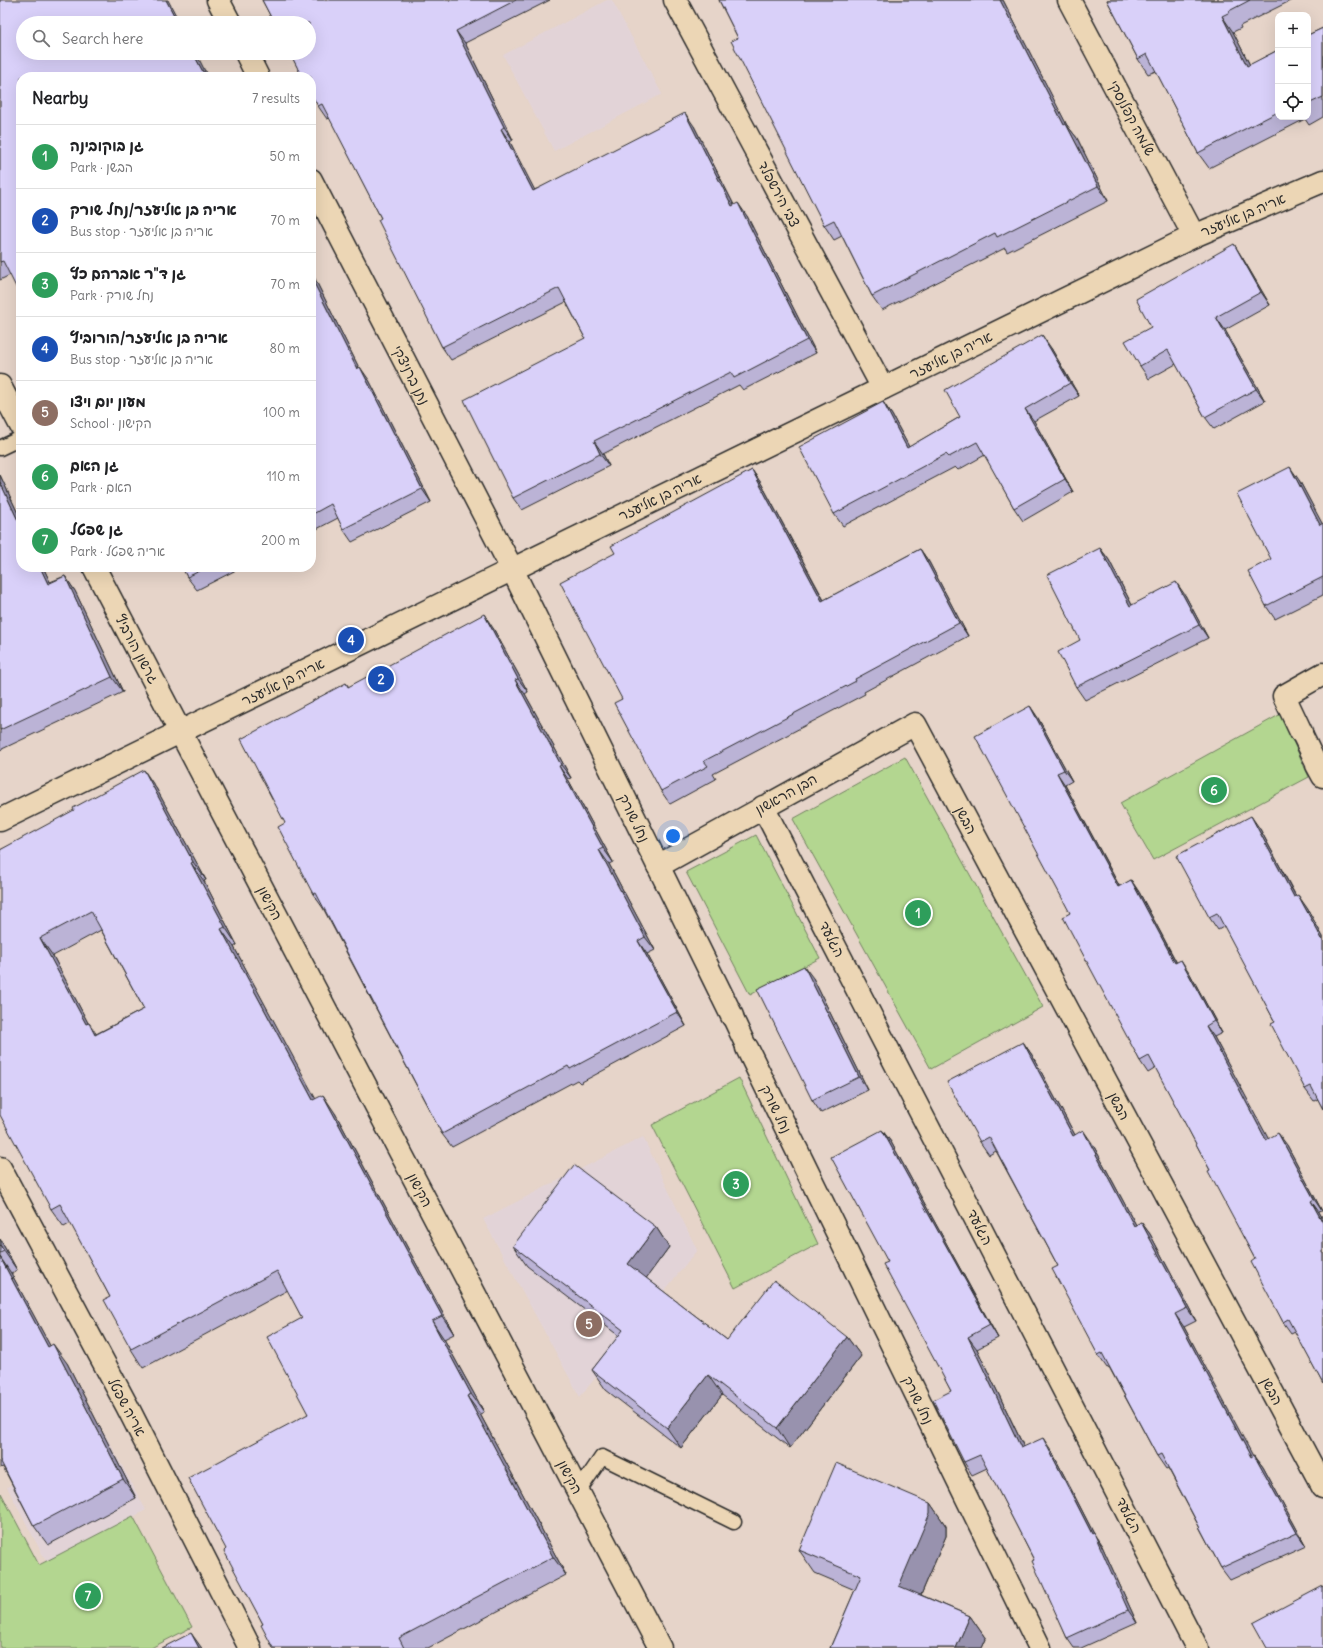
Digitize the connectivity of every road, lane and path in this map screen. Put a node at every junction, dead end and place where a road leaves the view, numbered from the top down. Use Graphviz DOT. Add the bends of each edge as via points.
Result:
graph roads {
  1 [pos="218,0"];
  2 [pos="676,0"];
  3 [pos="1069,0"];
  4 [pos="226,16"];
  5 [pos="250,60"];
  6 [pos="256,72"];
  7 [pos="1323,181"];
  8 [pos="316,190"];
  9 [pos="1194,236"];
  10 [pos="0,386"];
  11 [pos="883,388"];
  12 [pos="16,416"];
  13 [pos="16,440"];
  14 [pos="0,448"];
  15 [pos="512,570"];
  16 [pos="97,572"];
  17 [pos="1323,674"];
  18 [pos="915,724"];
  19 [pos="180,732"];
  20 [pos="1301,732"];
  21 [pos="1320,771"];
  22 [pos="763,807"];
  23 [pos="0,820"];
  24 [pos="658,866"];
  25 [pos="732,1016"];
  26 [pos="747,1048"];
  27 [pos="0,1168"];
  28 [pos="1323,1487"];
  29 [pos="578,1492"];
  30 [pos="734,1522"];
  31 [pos="250,1648"];
  32 [pos="660,1648"];
  33 [pos="1040,1648"];
  34 [pos="1197,1648"];
  1 -- 4 [label="street"];
  2 -- 11 [label="street, צבי הירשפלד"];
  3 -- 9 [label="street, שלמה קפלנסקי"];
  5 -- 6 [label="street"];
  7 -- 9 [label="street, אריה בן אליעזר"];
  8 -- 15 [label="street, נתן ברניצקי"];
  9 -- 11 [label="street, אריה בן אליעזר"];
  10 -- 12 [label="street"];
  11 -- 15 [label="street, אריה בן אליעזר"];
  13 -- 14 [label="lane"];
  15 -- 19 [label="street, אריה בן אליעזר"];
  15 -- 24 [label="street, נחל שורק"];
  16 -- 19 [label="street, גרשון הורביץ"];
  17 -- 20 [label="street" via="1284,696"];
  18 -- 22 [label="street, הבן הראשון"];
  18 -- 28 [label="street, הבשן"];
  19 -- 23 [label="street, אריה בן אליעזר"];
  19 -- 29 [label="street, הקישון"];
  20 -- 21 [label="street"];
  22 -- 24 [label="street, הבן הראשון"];
  22 -- 34 [label="street, הגלעד"];
  24 -- 25 [label="street, נחל שורק"];
  25 -- 26 [label="street, נחל שורק"];
  26 -- 33 [label="street, נחל שורק"];
  27 -- 31 [label="street, אריה שפטל" via="130,1412"];
  29 -- 30 [label="lane" via="602,1457"];
  29 -- 32 [label="street, הקישון"];
}
